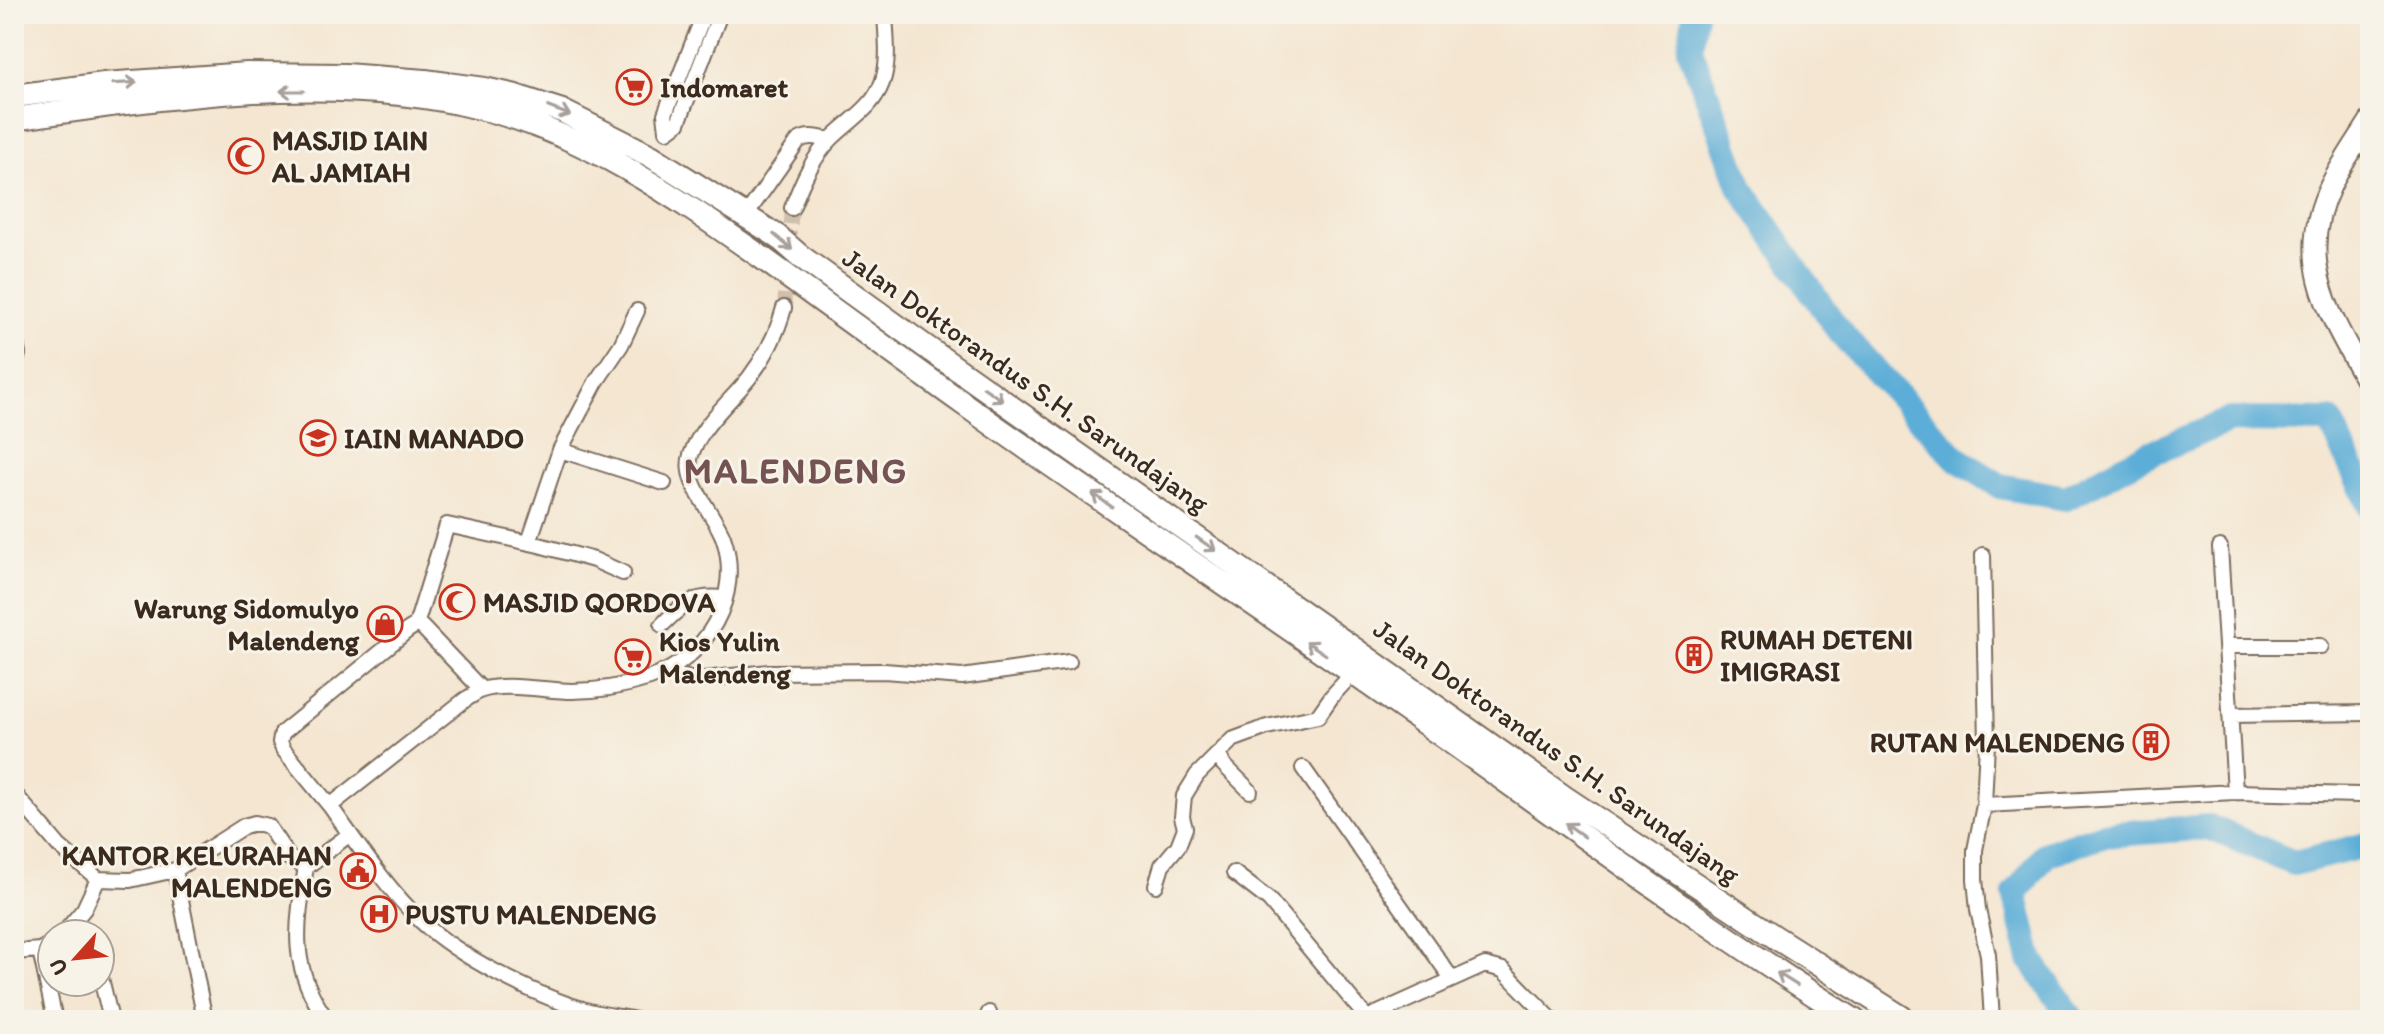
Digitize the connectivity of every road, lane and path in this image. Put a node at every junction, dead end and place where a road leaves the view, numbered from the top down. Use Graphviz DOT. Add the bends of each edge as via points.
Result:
graph roads {
  1 [pos="704,14"];
  2 [pos="720,14"];
  3 [pos="885,14"];
  4 [pos="14,96"];
  5 [pos="14,119"];
  6 [pos="2370,121"];
  7 [pos="667,131"];
  8 [pos="830,140"];
  9 [pos="657,159"];
  10 [pos="792,208"];
  11 [pos="746,215"];
  12 [pos="784,308"];
  13 [pos="637,311"];
  14 [pos="14,333"];
  15 [pos="14,368"];
  16 [pos="2370,387"];
  17 [pos="560,450"];
  18 [pos="664,483"];
  19 [pos="529,542"];
  20 [pos="2220,547"];
  21 [pos="1983,555"];
  22 [pos="623,573"];
  23 [pos="724,598"];
  24 [pos="418,618"];
  25 [pos="662,625"];
  26 [pos="2226,646"];
  27 [pos="2321,646"];
  28 [pos="1069,662"];
  29 [pos="671,669"];
  30 [pos="1353,673"];
  31 [pos="482,690"];
  32 [pos="1428,713"];
  33 [pos="2370,713"];
  34 [pos="2230,715"];
  35 [pos="1219,755"];
  36 [pos="1303,768"];
  37 [pos="1250,791"];
  38 [pos="2235,792"];
  39 [pos="14,793"];
  40 [pos="2359,795"];
  41 [pos="1984,805"];
  42 [pos="330,806"];
  43 [pos="350,834"];
  44 [pos="306,867"];
  45 [pos="175,870"];
  46 [pos="1234,873"];
  47 [pos="98,879"];
  48 [pos="1156,885"];
  49 [pos="78,918"];
  50 [pos="36,949"];
  51 [pos="14,952"];
  52 [pos="1452,979"];
  53 [pos="52,998"];
  54 [pos="106,998"];
  55 [pos="600,1017"];
  56 [pos="1365,1019"];
  57 [pos="55,1020"];
  58 [pos="111,1020"];
  59 [pos="205,1020"];
  60 [pos="327,1020"];
  61 [pos="636,1020"];
  62 [pos="1552,1020"];
  63 [pos="1854,1020"];
  64 [pos="1906,1020"];
  65 [pos="1990,1020"];
  1 -- 7 [label="street" via="665,114"];
  2 -- 7 [label="street" via="678,123"];
  3 -- 8 [label="street" via="883,81 869,106"];
  4 -- 9 [label="highway, Jalan Doktorandus S.H. Sarundajang, one-way" via="247,74 425,81 512,95 562,111"];
  30 -- 5 [label="highway, Jalan Doktorandus S.H. Sarundajang, one-way" via="723,231 591,149 547,130 453,102 337,91 234,93"];
  6 -- 16 [label="main road" via="2330,186 2316,250 2318,283 2331,317"];
  7 -- 9 [label="street"];
  8 -- 10 [label="street" via="812,163"];
  8 -- 11 [label="street" via="798,141"];
  9 -- 11 [label="highway, Jalan Doktorandus S.H. Sarundajang"];
  11 -- 32 [label="highway, Jalan Doktorandus S.H. Sarundajang, one-way"];
  12 -- 23 [label="street" via="770,347 700,437 689,462 724,541 729,561"];
  13 -- 17 [label="street"];
  14 -- 15 [label="street"];
  17 -- 18 [label="street"];
  17 -- 19 [label="street"];
  19 -- 22 [label="street"];
  19 -- 24 [label="street" via="447,525"];
  20 -- 26 [label="street"];
  21 -- 41 [label="street"];
  23 -- 25 [label="street" via="693,599"];
  23 -- 29 [label="street" via="704,642"];
  24 -- 31 [label="street"];
  24 -- 42 [label="street" via="282,733 283,749"];
  26 -- 27 [label="street"];
  26 -- 34 [label="street"];
  28 -- 29 [label="street" via="962,677 798,671 695,680"];
  29 -- 31 [label="street" via="609,688"];
  30 -- 32 [label="highway, Jalan Doktorandus S.H. Sarundajang"];
  30 -- 35 [label="street" via="1318,716 1246,733"];
  31 -- 42 [label="street"];
  63 -- 32 [label="highway, Jalan Doktorandus S.H. Sarundajang, one-way" via="1684,910"];
  32 -- 64 [label="highway, Jalan Doktorandus S.H. Sarundajang"];
  33 -- 34 [label="street"];
  34 -- 38 [label="street"];
  35 -- 37 [label="street"];
  35 -- 48 [label="street" via="1188,787 1182,809 1185,828"];
  36 -- 52 [label="street"];
  38 -- 40 [label="street"];
  38 -- 41 [label="street"];
  39 -- 47 [label="street" via="59,846"];
  41 -- 65 [label="street" via="1975,879"];
  42 -- 43 [label="street"];
  43 -- 44 [label="street"];
  43 -- 55 [label="street" via="405,905 441,938 525,985"];
  44 -- 45 [label="street" via="289,858 263,823 244,826"];
  44 -- 60 [label="street" via="299,965"];
  45 -- 47 [label="street" via="130,880"];
  45 -- 59 [label="street"];
  46 -- 56 [label="street" via="1269,900"];
  47 -- 49 [label="street"];
  50 -- 51 [label="street"];
  52 -- 56 [label="street"];
  52 -- 62 [label="street" via="1485,965 1499,967"];
  53 -- 57 [label="street"];
  54 -- 58 [label="street"];
  55 -- 61 [label="street"];
}
